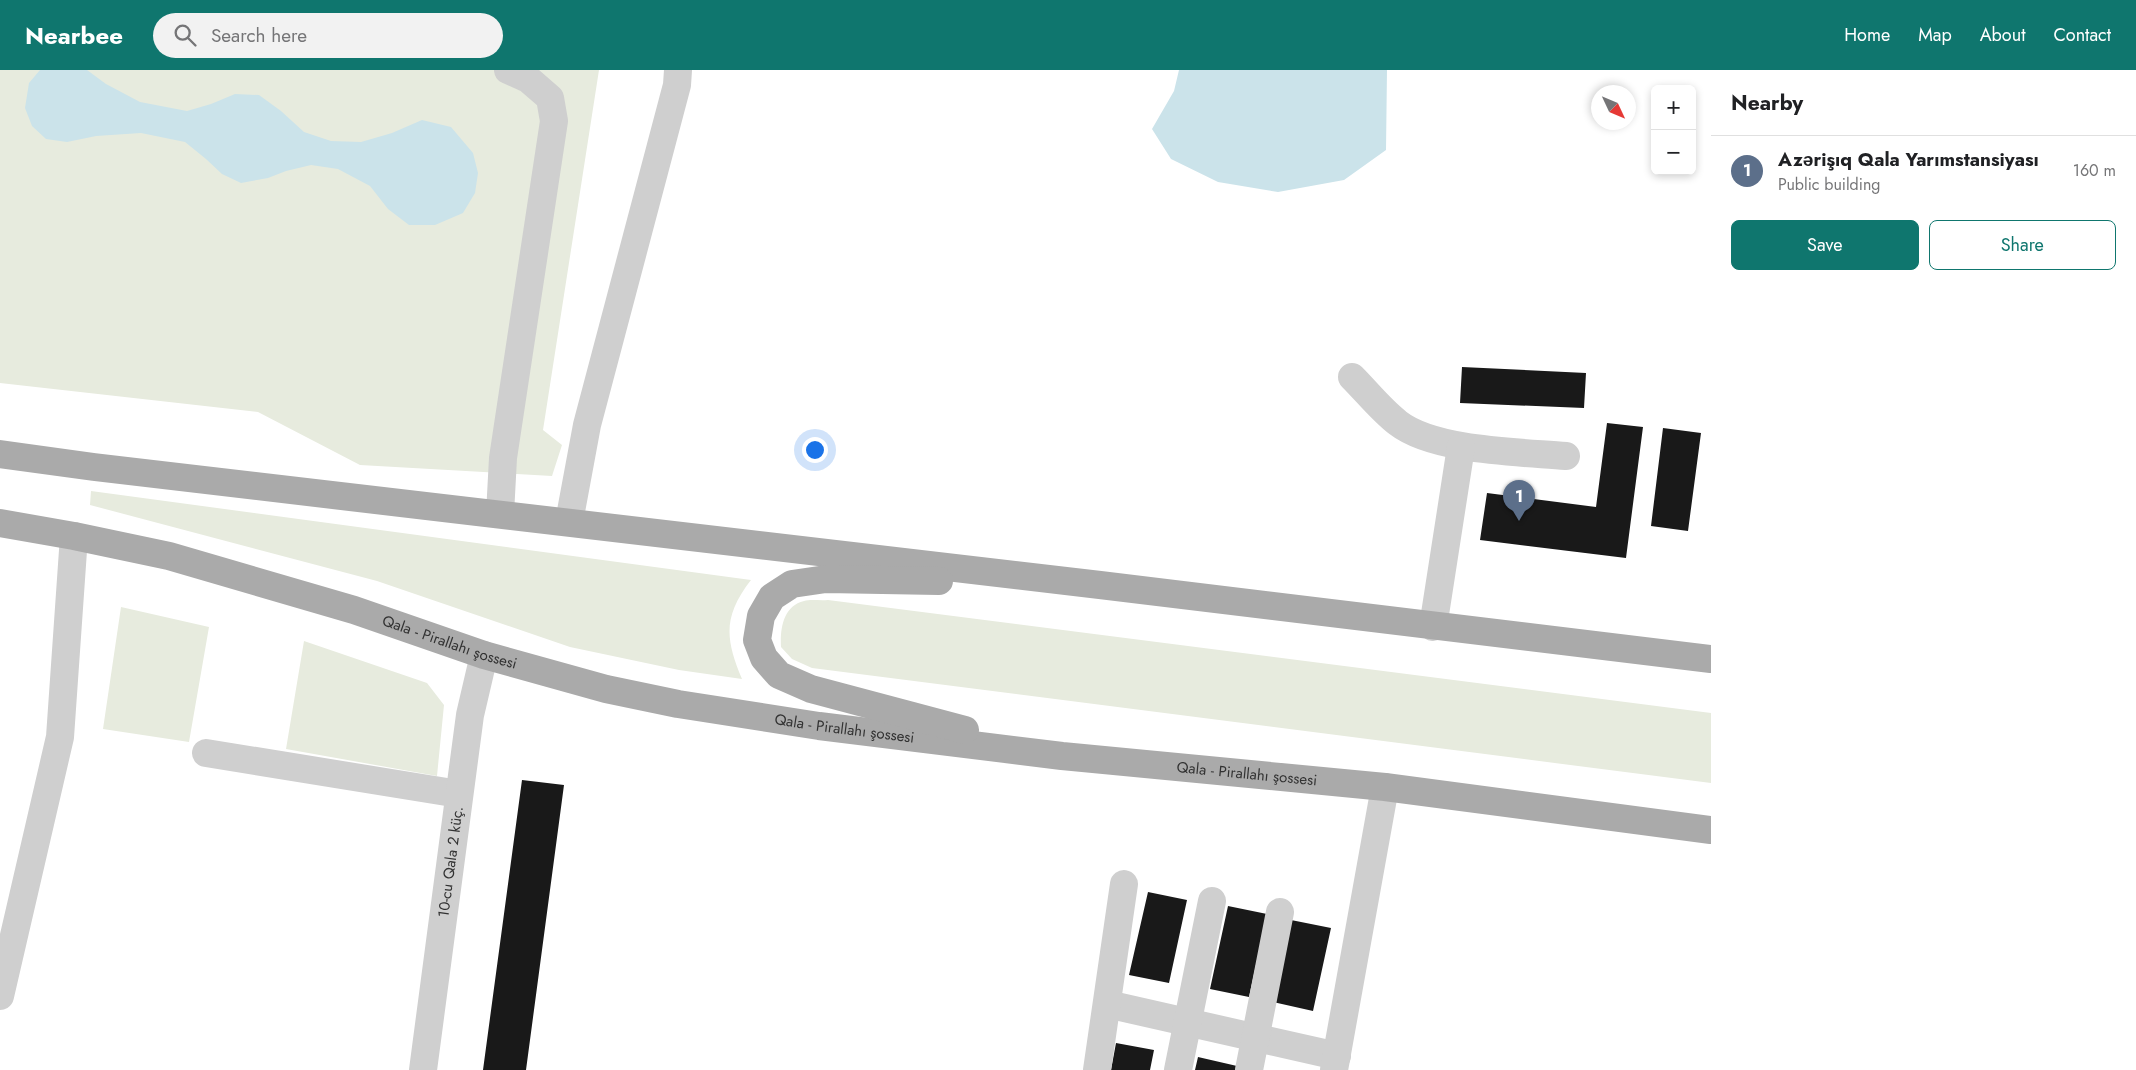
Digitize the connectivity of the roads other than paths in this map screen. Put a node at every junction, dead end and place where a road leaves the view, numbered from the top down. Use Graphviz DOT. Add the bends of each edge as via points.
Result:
graph roads {
  1 [pos="508,70"];
  2 [pos="678,70"];
  3 [pos="1352,377"];
  4 [pos="1461,446"];
  5 [pos="0,454"];
  6 [pos="1566,456"];
  7 [pos="500,514"];
  8 [pos="569,522"];
  9 [pos="0,523"];
  10 [pos="74,536"];
  11 [pos="1100,585"];
  12 [pos="1433,626"];
  13 [pos="484,655"];
  14 [pos="1711,659"];
  15 [pos="206,753"];
  16 [pos="1062,756"];
  17 [pos="1385,787"];
  18 [pos="460,794"];
  19 [pos="1711,830"];
  20 [pos="1124,884"];
  21 [pos="1212,901"];
  22 [pos="1280,912"];
  23 [pos="0,996"];
  24 [pos="1107,1004"];
  25 [pos="1187,1022"];
  26 [pos="1256,1038"];
  27 [pos="1336,1063"];
  28 [pos="422,1070"];
  29 [pos="1097,1070"];
  30 [pos="1178,1070"];
  31 [pos="1249,1070"];
  1 -- 7 [label="street" via="528,79 550,98 554,121 503,458"];
  2 -- 8 [label="street" via="677,85 587,425"];
  3 -- 4 [label="street" via="1410,431"];
  4 -- 6 [label="street"];
  4 -- 12 [label="street"];
  5 -- 7 [label="main road"];
  7 -- 8 [label="main road"];
  8 -- 11 [label="main road"];
  9 -- 10 [label="main road, Qala - Pirallahı şossesi"];
  10 -- 13 [label="main road, Qala - Pirallahı şossesi" via="169,556 238,575 354,610"];
  10 -- 23 [label="street" via="60,737"];
  11 -- 12 [label="main road"];
  11 -- 16 [label="main road" via="826,579 792,584 772,596 761,616 757,640 764,658 779,675 811,689"];
  12 -- 14 [label="main road"];
  13 -- 16 [label="main road, Qala - Pirallahı şossesi" via="606,689 678,704 819,726"];
  13 -- 18 [label="street, 10-cu Qala 2 küç." via="470,715"];
  15 -- 18 [label="street"];
  16 -- 17 [label="main road, Qala - Pirallahı şossesi"];
  17 -- 19 [label="main road, Qala - Pirallahı şossesi"];
  17 -- 27 [label="street"];
  18 -- 28 [label="street, 10-cu Qala 2 küç."];
  20 -- 24 [label="street"];
  21 -- 25 [label="street"];
  22 -- 26 [label="street"];
  24 -- 25 [label="street"];
  24 -- 29 [label="street"];
  25 -- 26 [label="street"];
  25 -- 30 [label="street"];
  26 -- 27 [label="street"];
  26 -- 31 [label="street"];
}
